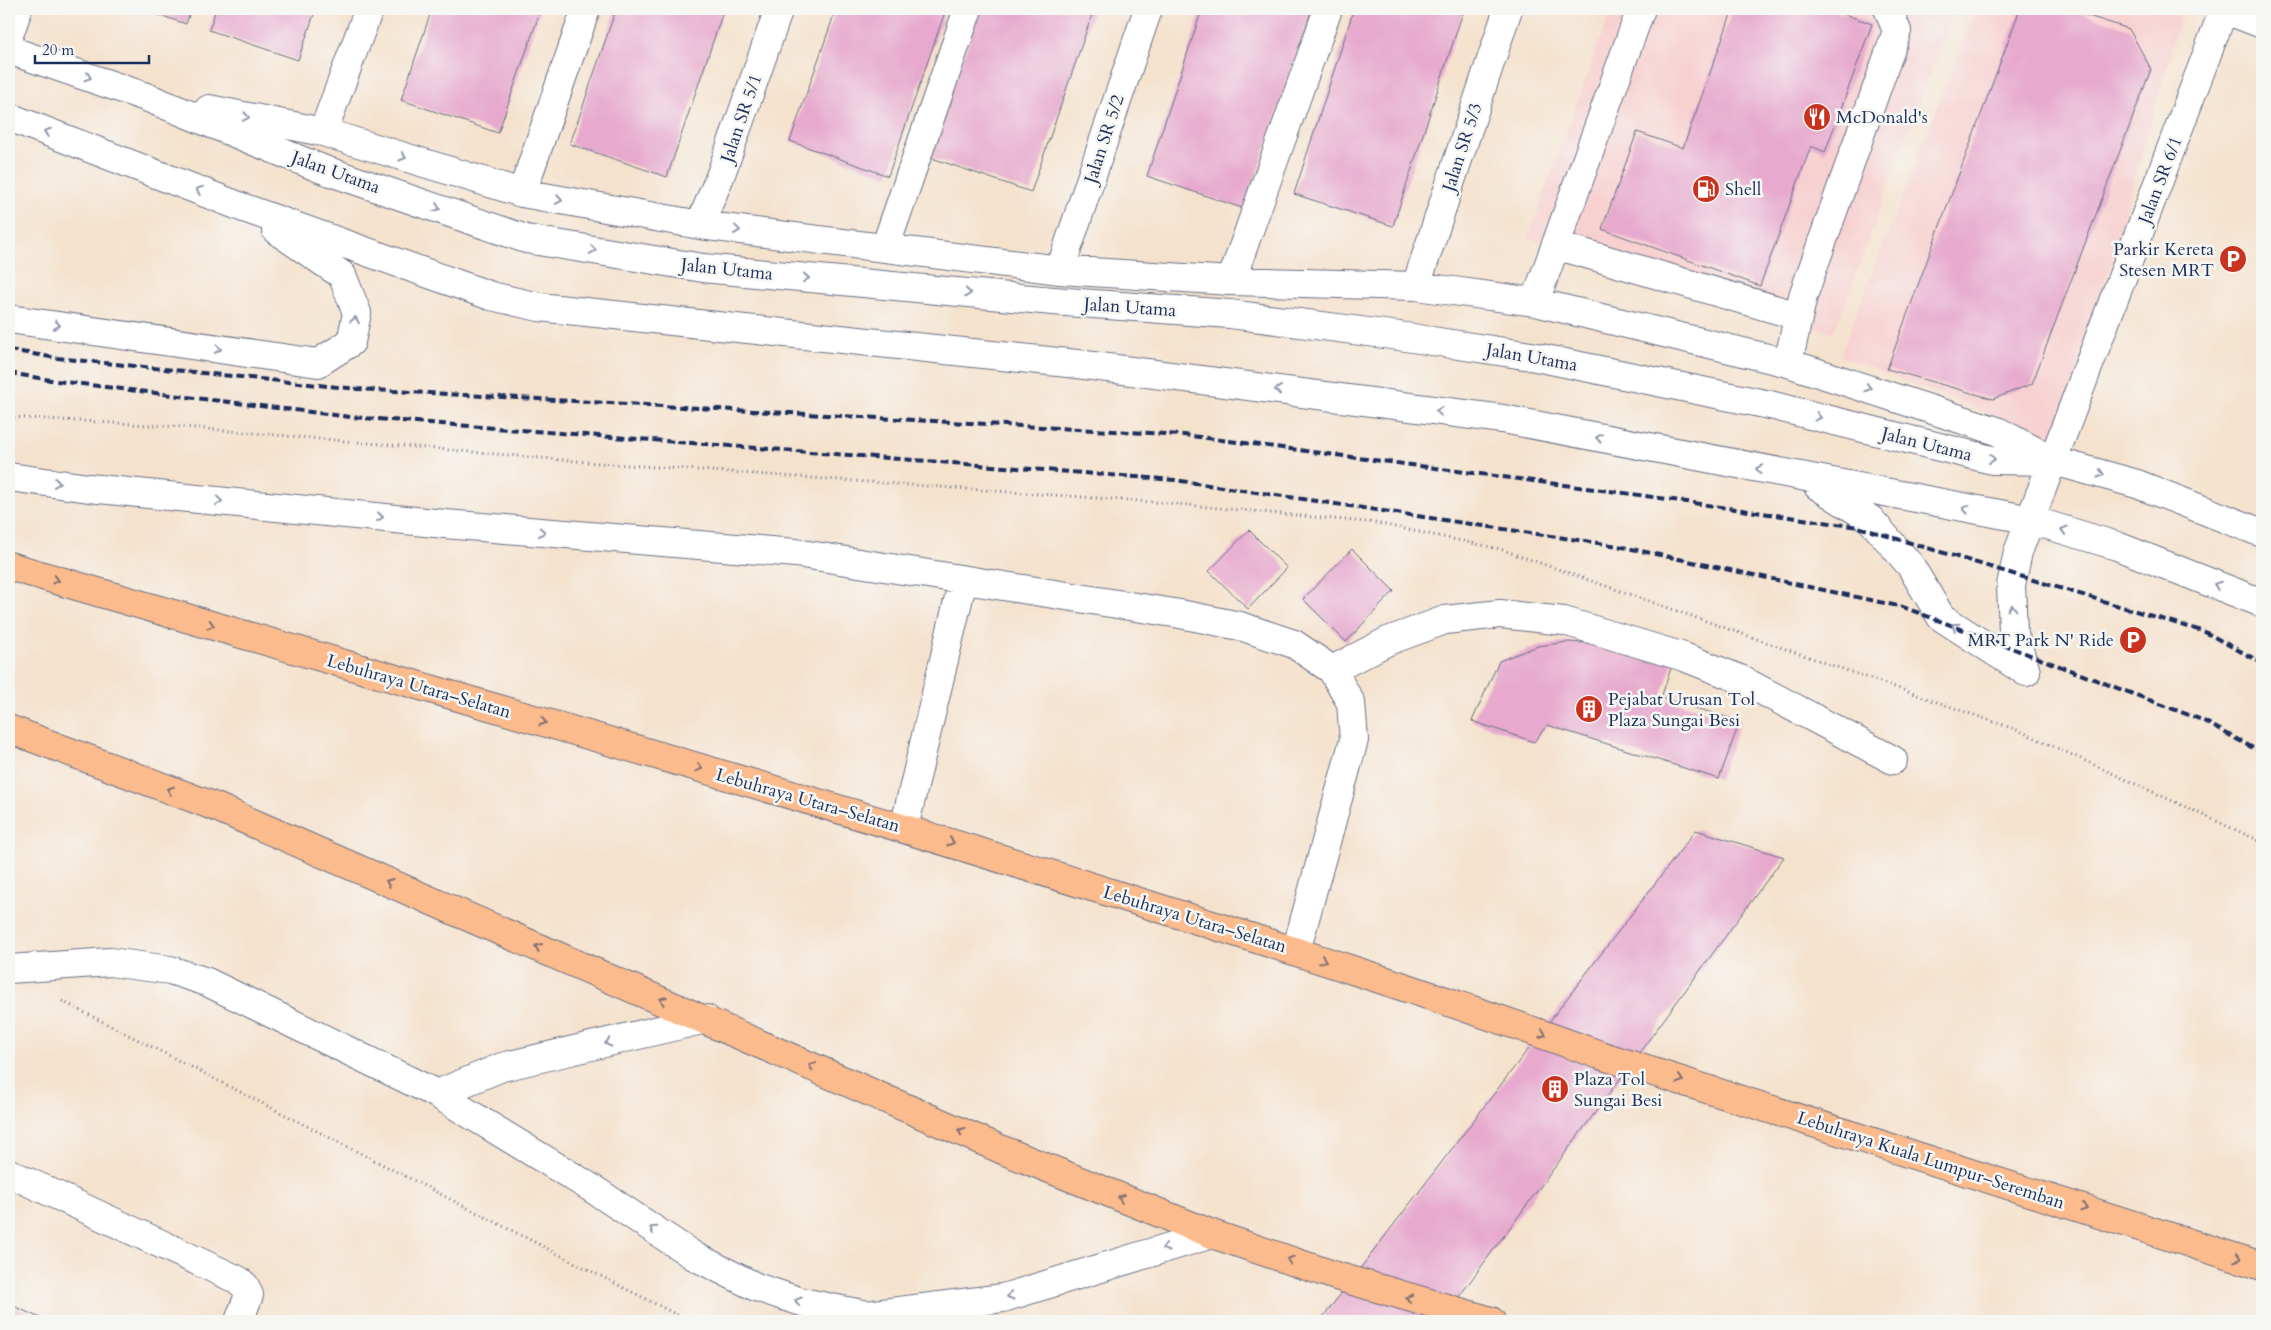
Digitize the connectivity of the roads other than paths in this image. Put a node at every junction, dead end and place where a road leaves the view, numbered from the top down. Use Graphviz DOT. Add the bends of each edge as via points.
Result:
graph roads {
  1 [pos="18,9"];
  2 [pos="369,9"];
  3 [pos="586,9"];
  4 [pos="779,9"];
  5 [pos="968,9"];
  6 [pos="1148,9"];
  7 [pos="1328,9"];
  8 [pos="1508,9"];
  9 [pos="1641,9"];
  10 [pos="1888,9"];
  11 [pos="2223,9"];
  12 [pos="2262,24"];
  13 [pos="9,35"];
  14 [pos="9,50"];
  15 [pos="146,97"];
  16 [pos="9,117"];
  17 [pos="323,132"];
  18 [pos="522,194"];
  19 [pos="244,208"];
  20 [pos="700,225"];
  21 [pos="1556,244"];
  22 [pos="885,248"];
  23 [pos="1060,270"];
  24 [pos="1231,281"];
  25 [pos="1416,286"];
  26 [pos="1535,302"];
  27 [pos="1798,316"];
  28 [pos="9,318"];
  29 [pos="1788,362"];
  30 [pos="2054,461"];
  31 [pos="9,476"];
  32 [pos="1807,478"];
  33 [pos="2032,520"];
  34 [pos="2262,533"];
  35 [pos="9,566"];
  36 [pos="963,580"];
  37 [pos="2262,603"];
  38 [pos="1332,670"];
  39 [pos="9,729"];
  40 [pos="1893,760"];
  41 [pos="904,828"];
  42 [pos="1296,951"];
  43 [pos="9,968"];
  44 [pos="706,1019"];
  45 [pos="1600,1055"];
  46 [pos="437,1094"];
  47 [pos="9,1173"];
  48 [pos="1212,1234"];
  49 [pos="2262,1266"];
  50 [pos="239,1321"];
  51 [pos="1491,1321"];
  1 -- 13 [label="street"];
  2 -- 17 [label="street"];
  3 -- 18 [label="street"];
  4 -- 20 [label="street, Jalan SR 5/1"];
  5 -- 22 [label="street"];
  6 -- 23 [label="street, Jalan SR 5/2"];
  7 -- 24 [label="street"];
  8 -- 25 [label="street, Jalan SR 5/3"];
  9 -- 21 [label="street"];
  10 -- 27 [label="street" via="1896,31"];
  11 -- 12 [label="street"];
  11 -- 30 [label="street, Jalan SR 6/1"];
  14 -- 15 [label="street, Jalan Utama, one-way"];
  15 -- 17 [label="street, one-way"];
  15 -- 30 [label="street, Jalan Utama, one-way" via="322,168 526,239 703,268 1230,314 1399,336 1531,356 1770,405 1992,460"];
  19 -- 16 [label="street, one-way"];
  17 -- 18 [label="street, one-way"];
  18 -- 20 [label="street, one-way"];
  28 -- 19 [label="street, one-way" via="318,363 351,342 357,313 342,275"];
  32 -- 19 [label="street, one-way" via="1503,419 1076,364 539,307 491,296"];
  20 -- 22 [label="street, one-way"];
  21 -- 26 [label="street"];
  21 -- 27 [label="street"];
  22 -- 23 [label="street"];
  23 -- 24 [label="street"];
  24 -- 25 [label="street"];
  25 -- 26 [label="street"];
  26 -- 29 [label="street"];
  27 -- 29 [label="street"];
  29 -- 30 [label="street, one-way" via="1997,431"];
  30 -- 33 [label="street, Jalan SR 6/1"];
  30 -- 34 [label="street, Jalan Utama, one-way" via="2137,484"];
  31 -- 36 [label="street, one-way" via="89,488 445,524 796,553"];
  33 -- 32 [label="street, one-way"];
  32 -- 33 [label="street, Jalan SR 6/1" via="1870,519 1910,565 1941,617 2026,672 2013,631 2011,585 2018,552"];
  37 -- 33 [label="street, one-way" via="2117,546"];
  35 -- 41 [label="highway, Lebuhraya Utara–Selatan, one-way"];
  36 -- 38 [label="street" via="1240,626 1294,644"];
  36 -- 41 [label="street"];
  38 -- 40 [label="street" via="1388,642 1445,620 1500,614 1564,621 1740,679"];
  38 -- 42 [label="street" via="1351,702 1354,740"];
  44 -- 39 [label="highway, one-way" via="216,807"];
  41 -- 42 [label="highway, Lebuhraya Utara–Selatan, one-way"];
  42 -- 45 [label="highway, Lebuhraya Utara–Selatan, one-way" via="1497,1017"];
  43 -- 46 [label="street" via="110,962 187,975"];
  44 -- 46 [label="street, one-way" via="502,1067"];
  48 -- 44 [label="highway, one-way" via="1005,1151"];
  45 -- 49 [label="highway, Lebuhraya Kuala Lumpur–Seremban, one-way"];
  48 -- 46 [label="street, one-way" via="1002,1298 868,1316 802,1302 756,1287 694,1256 593,1189"];
  47 -- 50 [label="street" via="238,1280 246,1286 249,1295"];
  51 -- 48 [label="highway, one-way" via="1336,1276"];
}
